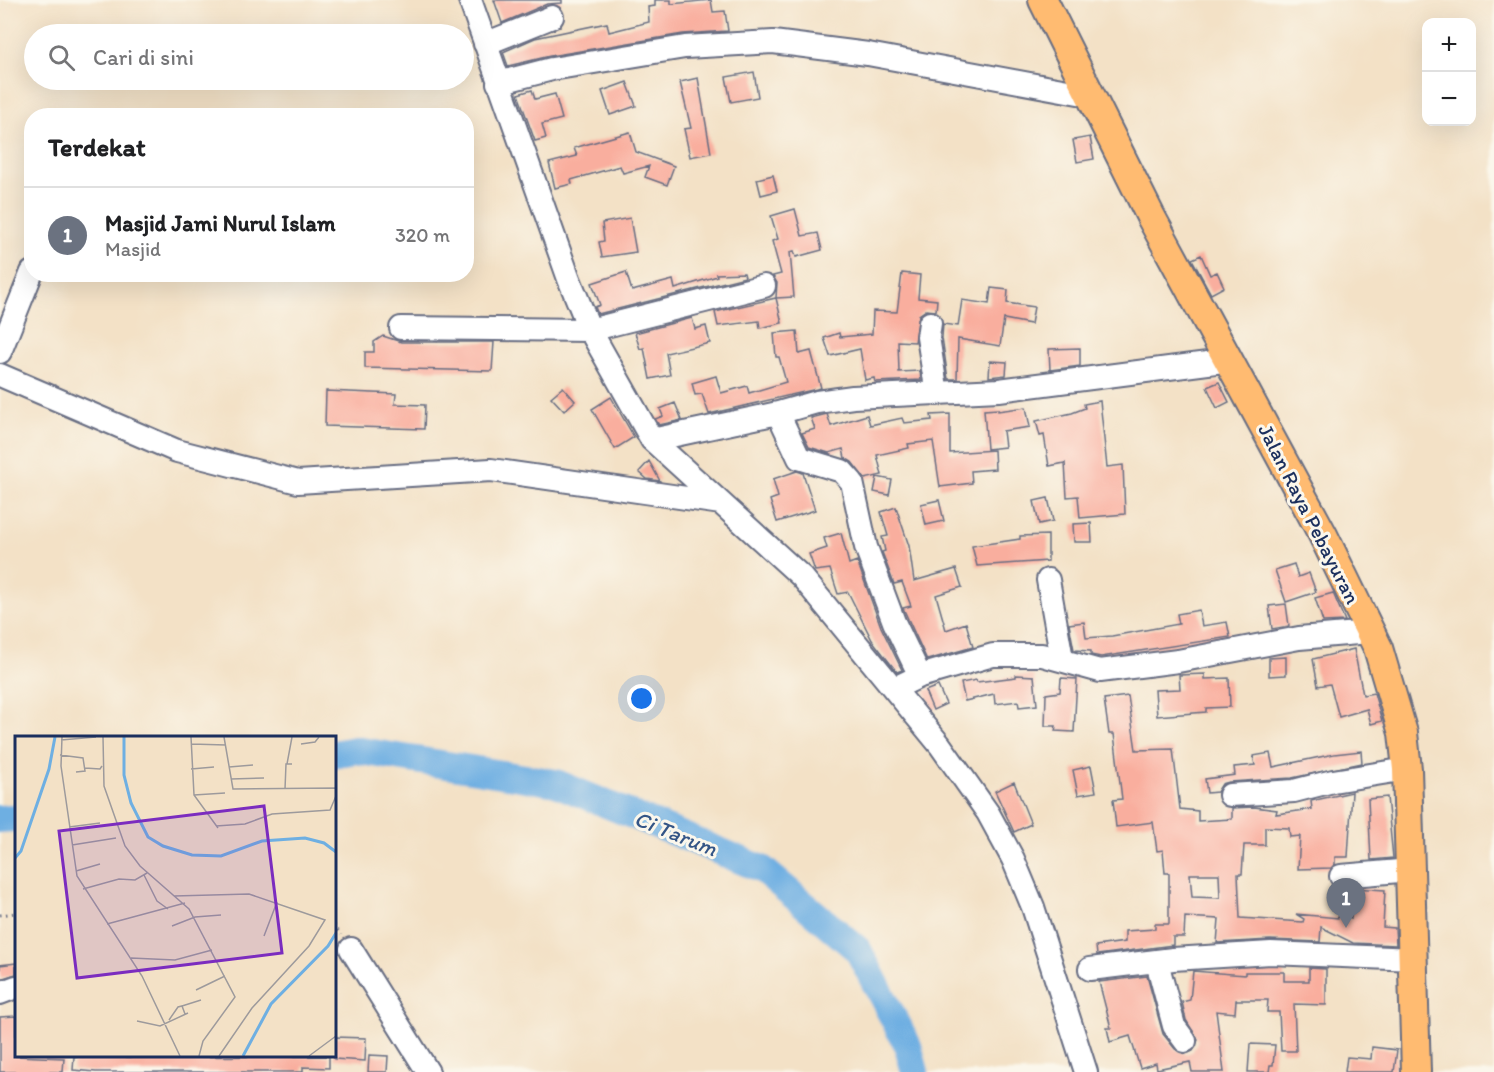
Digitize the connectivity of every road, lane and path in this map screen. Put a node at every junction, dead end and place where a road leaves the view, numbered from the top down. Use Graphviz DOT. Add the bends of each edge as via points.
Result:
graph roads {
  1 [pos="470,0"];
  2 [pos="1043,0"];
  3 [pos="552,17"];
  4 [pos="485,44"];
  5 [pos="498,83"];
  6 [pos="1089,95"];
  7 [pos="28,282"];
  8 [pos="764,286"];
  9 [pos="930,323"];
  10 [pos="401,328"];
  11 [pos="590,330"];
  12 [pos="0,352"];
  13 [pos="1231,360"];
  14 [pos="0,375"];
  15 [pos="937,394"];
  16 [pos="778,413"];
  17 [pos="652,440"];
  18 [pos="721,503"];
  19 [pos="1048,580"];
  20 [pos="1370,632"];
  21 [pos="1062,659"];
  22 [pos="920,676"];
  23 [pos="895,688"];
  24 [pos="1407,769"];
  25 [pos="1230,795"];
  26 [pos="1411,870"];
  27 [pos="1341,876"];
  28 [pos="15,913"];
  29 [pos="0,915"];
  30 [pos="349,957"];
  31 [pos="1414,958"];
  32 [pos="1157,962"];
  33 [pos="1090,969"];
  34 [pos="15,987"];
  35 [pos="0,993"];
  36 [pos="1185,1041"];
  37 [pos="428,1072"];
  38 [pos="1086,1072"];
  39 [pos="1416,1072"];
  1 -- 4 [label="street"];
  2 -- 6 [label="main road, Jalan Raya Pebayuran"];
  3 -- 4 [label="street"];
  4 -- 5 [label="street"];
  5 -- 6 [label="street" via="552,69 674,49 773,42 868,54"];
  5 -- 11 [label="street"];
  6 -- 13 [label="main road, Jalan Raya Pebayuran"];
  7 -- 12 [label="street"];
  8 -- 11 [label="street"];
  9 -- 15 [label="street" via="928,337"];
  10 -- 11 [label="street"];
  11 -- 17 [label="street"];
  13 -- 15 [label="street" via="1181,369"];
  13 -- 20 [label="main road, Jalan Raya Pebayuran"];
  14 -- 18 [label="street" via="177,451 304,483 491,470"];
  15 -- 16 [label="street" via="817,402"];
  16 -- 17 [label="street"];
  16 -- 22 [label="street" via="799,458 838,470 852,482 866,548"];
  17 -- 18 [label="street"];
  18 -- 23 [label="street" via="802,577"];
  19 -- 21 [label="street"];
  20 -- 21 [label="street" via="1299,638 1136,668 1100,671"];
  20 -- 24 [label="main road, Jalan Raya Pebayuran" via="1403,733"];
  21 -- 22 [label="street" via="993,654"];
  22 -- 23 [label="street"];
  23 -- 38 [label="street" via="988,813 1013,859 1051,959"];
  24 -- 25 [label="street" via="1294,791"];
  24 -- 26 [label="main road, Jalan Raya Pebayuran"];
  26 -- 27 [label="street"];
  26 -- 31 [label="main road, Jalan Raya Pebayuran"];
  28 -- 29 [label="path"];
  30 -- 37 [label="street"];
  31 -- 32 [label="street" via="1271,953"];
  31 -- 39 [label="main road, Jalan Raya Pebayuran"];
  32 -- 33 [label="street"];
  32 -- 36 [label="street" via="1174,1026"];
  34 -- 35 [label="street"];
}
